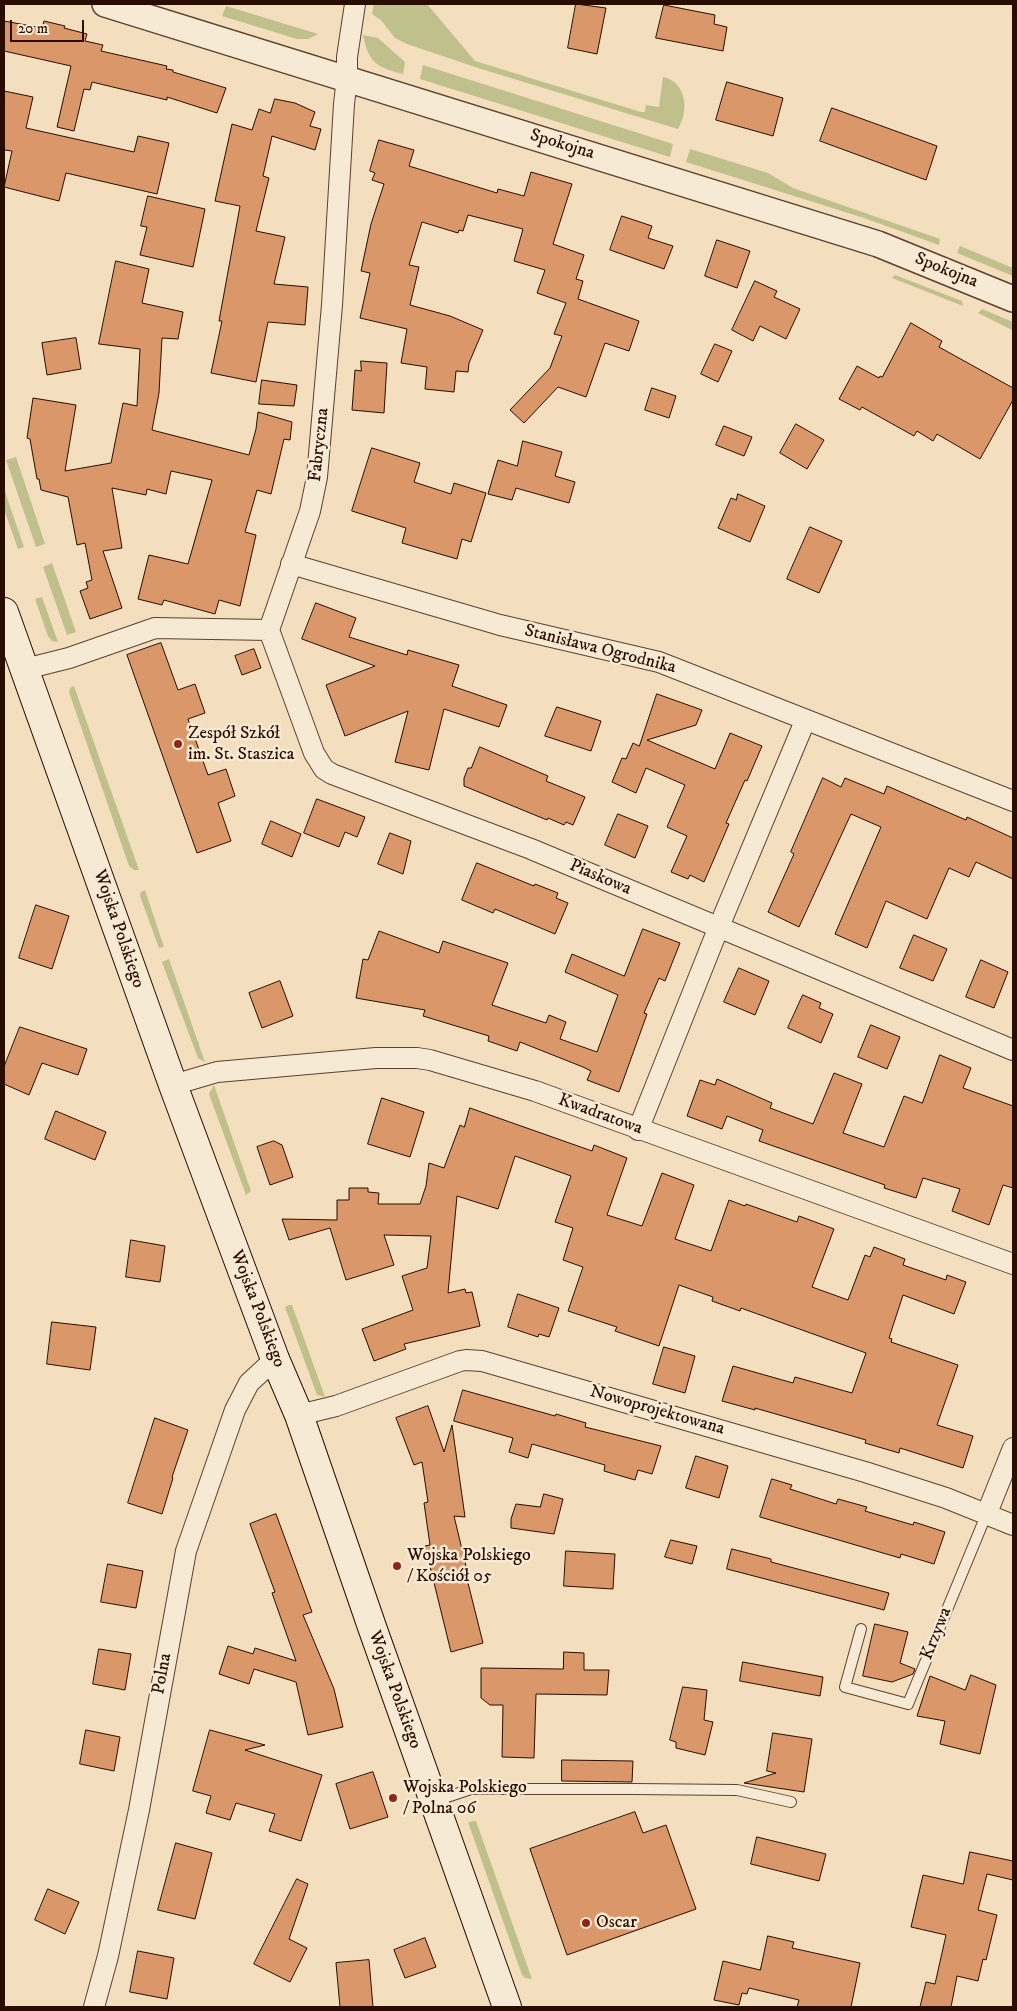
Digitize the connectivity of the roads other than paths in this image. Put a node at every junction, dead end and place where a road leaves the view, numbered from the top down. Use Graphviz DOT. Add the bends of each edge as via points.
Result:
graph roads {
  1 [pos="105,4"];
  2 [pos="355,4"];
  3 [pos="347,78"];
  4 [pos="1013,299"];
  5 [pos="292,564"];
  6 [pos="4,612"];
  7 [pos="269,630"];
  8 [pos="8,639"];
  9 [pos="25,668"];
  10 [pos="805,720"];
  11 [pos="1013,801"];
  12 [pos="718,928"];
  13 [pos="1013,1050"];
  14 [pos="173,1085"];
  15 [pos="638,1130"];
  16 [pos="1013,1264"];
  17 [pos="275,1359"];
  18 [pos="299,1415"];
  19 [pos="1013,1448"];
  20 [pos="987,1513"];
  21 [pos="1013,1525"];
  22 [pos="861,1629"];
  23 [pos="434,1801"];
  24 [pos="791,1802"];
  25 [pos="94,2007"];
  26 [pos="507,2007"];
  1 -- 3 [label="street, Spokojna"];
  2 -- 3 [label="street, Fabryczna"];
  3 -- 4 [label="street, Spokojna" via="878,244"];
  3 -- 5 [label="street, Fabryczna" via="320,459 314,495"];
  5 -- 7 [label="street, Fabryczna"];
  5 -- 10 [label="street, Stanisława Ogrodnika" via="500,625 659,662"];
  6 -- 8 [label="main road, Wojska Polskiego"];
  7 -- 9 [label="street" via="155,628 69,658"];
  7 -- 12 [label="street, Piaskowa" via="314,753 324,769 531,849"];
  8 -- 9 [label="main road, Wojska Polskiego"];
  9 -- 14 [label="main road, Wojska Polskiego"];
  10 -- 11 [label="street, Stanisława Ogrodnika"];
  10 -- 12 [label="street"];
  12 -- 13 [label="street, Piaskowa"];
  12 -- 15 [label="street"];
  14 -- 15 [label="street, Kwadratowa" via="217,1072 376,1058 417,1058 536,1091"];
  14 -- 17 [label="main road, Wojska Polskiego"];
  15 -- 16 [label="street, Kwadratowa"];
  17 -- 18 [label="main road, Wojska Polskiego"];
  17 -- 25 [label="street, Polna" via="249,1382 235,1410 186,1551 139,1810"];
  18 -- 20 [label="street, Nowoprojektowana" via="336,1406 460,1361 482,1361 865,1472"];
  18 -- 23 [label="main road, Wojska Polskiego"];
  19 -- 20 [label="street, Krzywa"];
  20 -- 21 [label="street, Nowoprojektowana"];
  20 -- 22 [label="lane, Krzywa" via="908,1704 844,1687"];
  23 -- 24 [label="lane" via="471,1789 624,1789 737,1790"];
  23 -- 26 [label="main road, Wojska Polskiego"];
}
